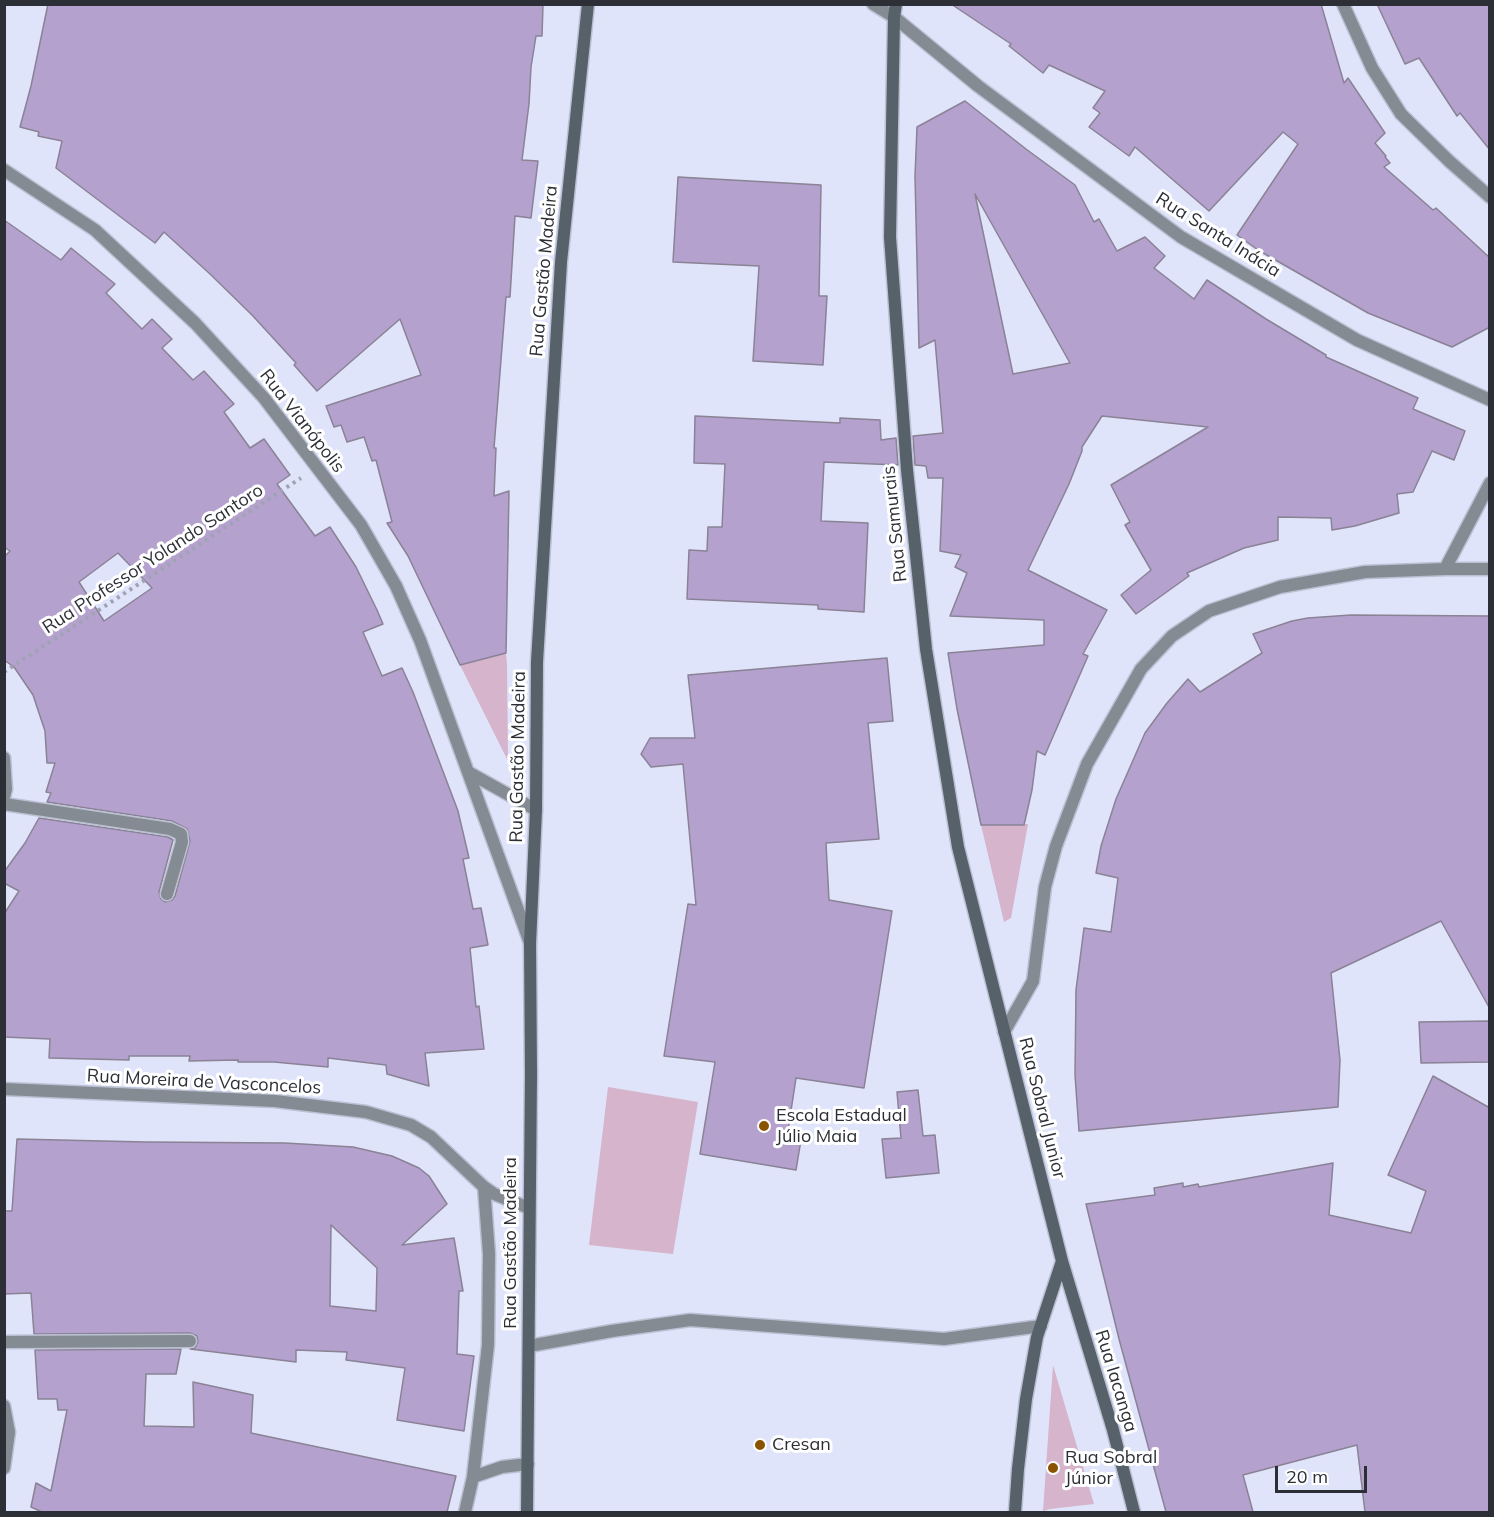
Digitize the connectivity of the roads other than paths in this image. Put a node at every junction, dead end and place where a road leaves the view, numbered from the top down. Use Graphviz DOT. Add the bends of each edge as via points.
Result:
graph roads {
  1 [pos="588,4"];
  2 [pos="873,4"];
  3 [pos="1343,4"];
  4 [pos="895,11"];
  5 [pos="4,170"];
  6 [pos="1490,197"];
  7 [pos="1490,400"];
  8 [pos="1490,483"];
  9 [pos="1445,569"];
  10 [pos="1490,569"];
  11 [pos="4,758"];
  12 [pos="468,772"];
  13 [pos="4,797"];
  14 [pos="4,804"];
  15 [pos="536,810"];
  16 [pos="167,894"];
  17 [pos="530,944"];
  18 [pos="1004,1032"];
  19 [pos="4,1089"];
  20 [pos="484,1187"];
  21 [pos="529,1208"];
  22 [pos="1062,1261"];
  23 [pos="1041,1326"];
  24 [pos="190,1341"];
  25 [pos="4,1342"];
  26 [pos="529,1346"];
  27 [pos="4,1406"];
  28 [pos="528,1464"];
  29 [pos="4,1468"];
  30 [pos="473,1477"];
  31 [pos="465,1512"];
  32 [pos="527,1512"];
  33 [pos="1015,1512"];
  34 [pos="1134,1512"];
  1 -- 15 [label="street, Rua Gastão Madeira" via="561,262 538,640"];
  2 -- 4 [label="street, Rua Santa Inácia"];
  3 -- 6 [label="street" via="1372,68 1401,114"];
  4 -- 7 [label="street, Rua Santa Inácia" via="978,86 1181,237 1357,340"];
  4 -- 18 [label="street, Rua Samurais" via="890,237 907,470 926,650 958,847"];
  5 -- 12 [label="street, Rua Vianópolis" via="95,230 195,323 264,398 361,525 396,586"];
  8 -- 9 [label="street"];
  9 -- 10 [label="street, Rua Sobral Junior"];
  9 -- 18 [label="street, Rua Sobral Junior" via="1365,572 1280,587 1209,611 1173,636 1149,660 1087,764 1045,887 1033,981"];
  11 -- 13 [label="street"];
  12 -- 15 [label="street"];
  12 -- 17 [label="street, Rua Vianópolis"];
  14 -- 16 [label="street" via="176,831 182,842"];
  15 -- 17 [label="street, Rua Gastão Madeira"];
  17 -- 21 [label="street, Rua Gastão Madeira"];
  18 -- 22 [label="street, Rua Sobral Junior"];
  19 -- 20 [label="street, Rua Moreira de Vasconcelos" via="275,1101 366,1112 411,1125 431,1137"];
  20 -- 21 [label="street, Rua Moreira de Vasconcelos"];
  20 -- 30 [label="street" via="489,1254 488,1345"];
  21 -- 26 [label="street, Rua Gastão Madeira"];
  22 -- 23 [label="street"];
  22 -- 34 [label="street, Rua Iacanga"];
  23 -- 26 [label="street" via="944,1339 690,1320"];
  23 -- 33 [label="street" via="1026,1399"];
  24 -- 25 [label="street"];
  26 -- 28 [label="street, Rua Gastão Madeira"];
  27 -- 29 [label="street" via="9,1432"];
  28 -- 30 [label="street" via="502,1467"];
  28 -- 32 [label="street, Rua Gastão Madeira"];
  30 -- 31 [label="street"];
}
